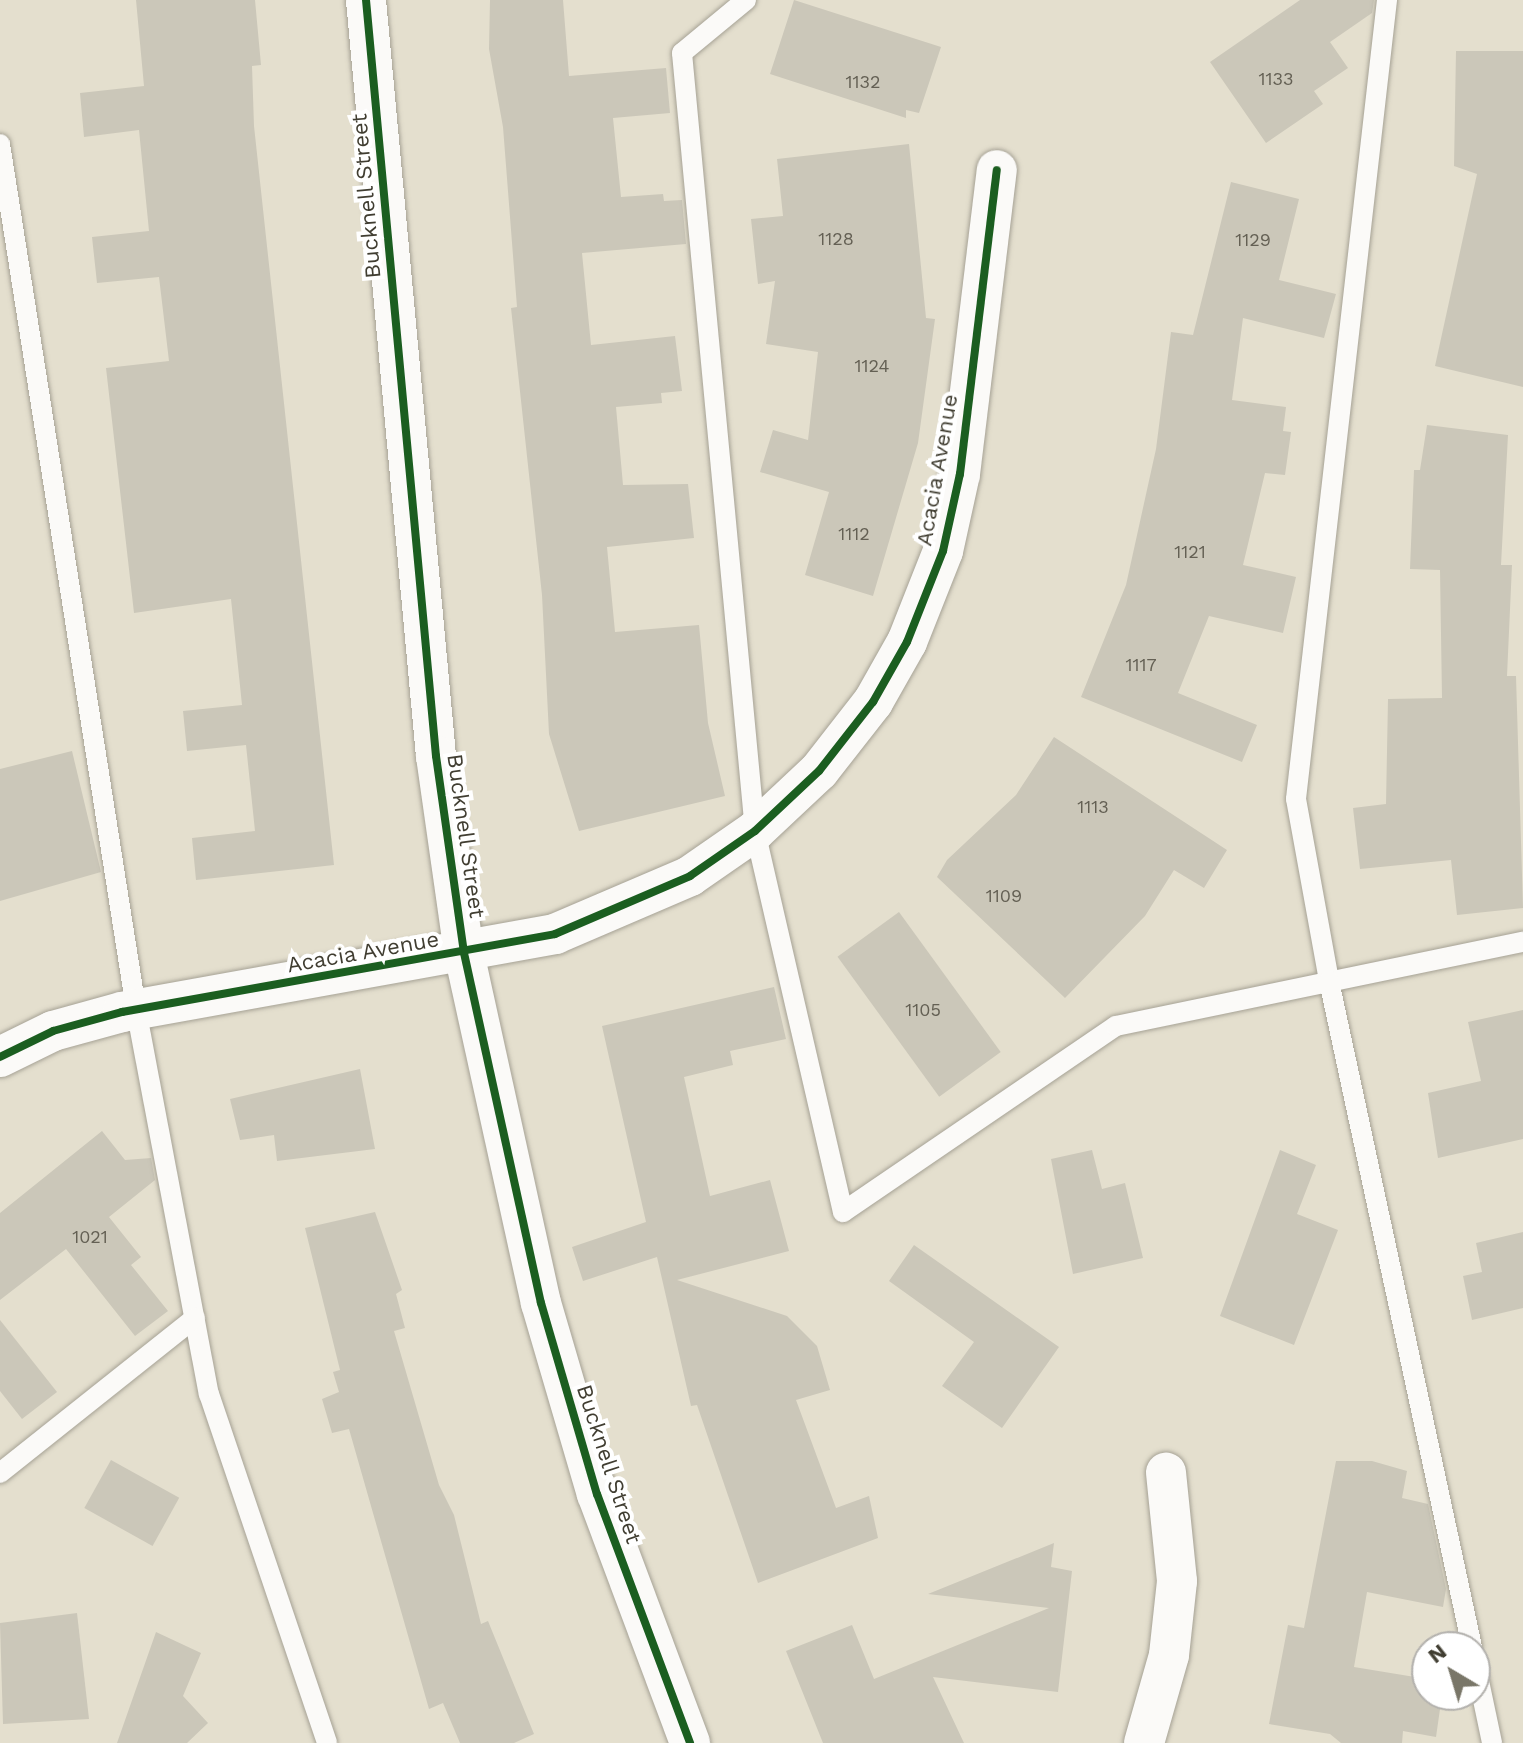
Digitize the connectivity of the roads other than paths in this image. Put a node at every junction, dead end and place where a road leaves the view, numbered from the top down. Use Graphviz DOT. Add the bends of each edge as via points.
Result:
graph roads {
  1 [pos="366,0"];
  2 [pos="746,0"];
  3 [pos="1387,0"];
  4 [pos="0,144"];
  5 [pos="997,170"];
  6 [pos="755,831"];
  7 [pos="1523,942"];
  8 [pos="464,953"];
  9 [pos="1329,981"];
  10 [pos="136,1009"];
  11 [pos="0,1057"];
  12 [pos="195,1318"];
  13 [pos="0,1473"];
  14 [pos="1166,1473"];
  15 [pos="1469,1631"];
  16 [pos="1485,1711"];
  17 [pos="327,1743"];
  18 [pos="690,1743"];
  19 [pos="1144,1743"];
  20 [pos="1492,1743"];
  1 -- 8 [label="street, Bucknell Street" via="436,756"];
  2 -- 6 [label="lane" via="682,53"];
  3 -- 9 [label="lane" via="1296,799"];
  4 -- 10 [label="lane"];
  5 -- 6 [label="street, Acacia Avenue" via="960,474 943,551 907,642 873,702 819,771"];
  6 -- 8 [label="street, Acacia Avenue" via="690,876 629,908 555,934"];
  6 -- 9 [label="lane" via="843,1212 1116,1026"];
  7 -- 9 [label="lane"];
  8 -- 10 [label="street, Acacia Avenue"];
  8 -- 18 [label="street, Bucknell Street" via="541,1303 597,1494"];
  9 -- 15 [label="lane"];
  10 -- 11 [label="street, Acacia Avenue" via="53,1031"];
  10 -- 12 [label="lane"];
  12 -- 13 [label="lane"];
  12 -- 17 [label="lane" via="209,1394"];
  14 -- 19 [label="street" via="1177,1581 1169,1655"];
  16 -- 20 [label="lane"];
}
